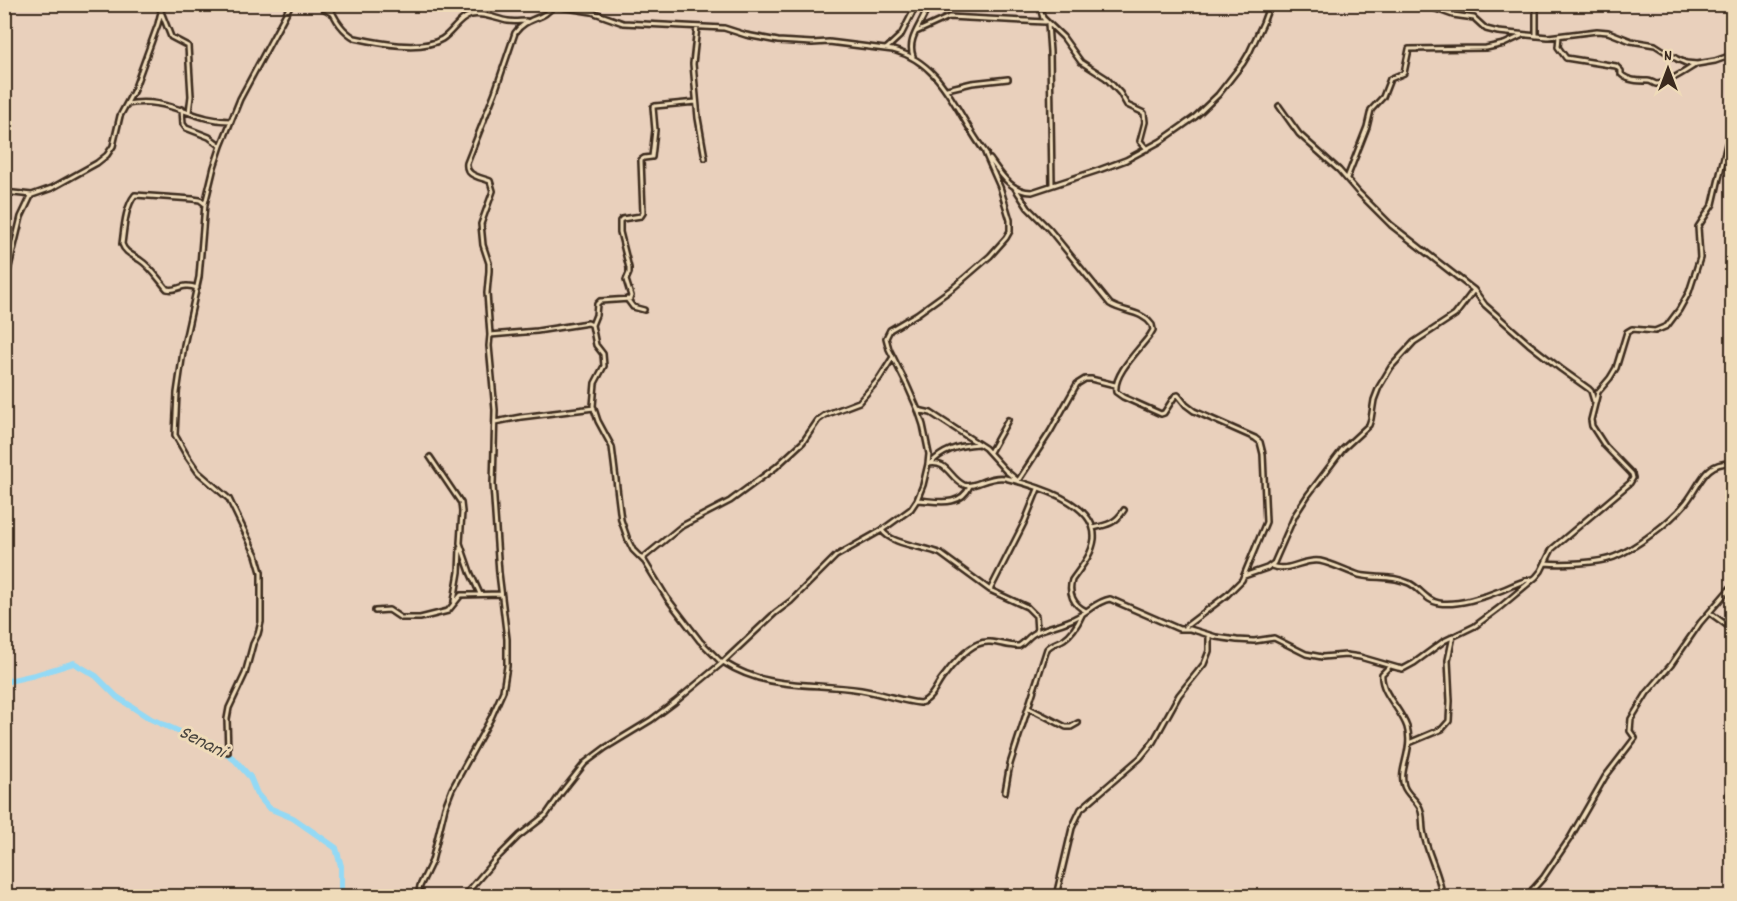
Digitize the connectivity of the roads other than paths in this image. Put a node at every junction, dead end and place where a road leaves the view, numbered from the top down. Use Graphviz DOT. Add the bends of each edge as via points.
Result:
graph roads {
  1 [pos="160,4"];
  2 [pos="291,4"];
  3 [pos="317,4"];
  4 [pos="329,4"];
  5 [pos="917,4"];
  6 [pos="928,4"];
  7 [pos="1039,4"];
  8 [pos="1270,4"];
  9 [pos="1422,4"];
  10 [pos="1536,4"];
  11 [pos="554,5"];
  12 [pos="161,11"];
  13 [pos="332,14"];
  14 [pos="527,21"];
  15 [pos="1047,23"];
  16 [pos="697,27"];
  17 [pos="916,32"];
  18 [pos="1522,35"];
  19 [pos="1536,36"];
  20 [pos="1559,36"];
  21 [pos="885,49"];
  22 [pos="1732,55"];
  23 [pos="914,57"];
  24 [pos="1697,64"];
  25 [pos="1008,79"];
  26 [pos="946,89"];
  27 [pos="696,102"];
  28 [pos="127,104"];
  29 [pos="1279,105"];
  30 [pos="182,109"];
  31 [pos="189,112"];
  32 [pos="231,121"];
  33 [pos="1732,134"];
  34 [pos="221,146"];
  35 [pos="1146,149"];
  36 [pos="985,153"];
  37 [pos="705,158"];
  38 [pos="1346,179"];
  39 [pos="1052,184"];
  40 [pos="1014,187"];
  41 [pos="4,192"];
  42 [pos="32,195"];
  43 [pos="205,204"];
  44 [pos="4,288"];
  45 [pos="197,288"];
  46 [pos="1474,290"];
  47 [pos="627,299"];
  48 [pos="644,310"];
  49 [pos="592,325"];
  50 [pos="490,335"];
  51 [pos="893,357"];
  52 [pos="1116,385"];
  53 [pos="1595,402"];
  54 [pos="594,408"];
  55 [pos="918,410"];
  56 [pos="1008,420"];
  57 [pos="495,422"];
  58 [pos="979,444"];
  59 [pos="990,452"];
  60 [pos="430,457"];
  61 [pos="1732,463"];
  62 [pos="930,464"];
  63 [pos="1018,481"];
  64 [pos="970,486"];
  65 [pos="1038,489"];
  66 [pos="917,500"];
  67 [pos="1124,510"];
  68 [pos="1093,528"];
  69 [pos="882,530"];
  70 [pos="460,543"];
  71 [pos="642,558"];
  72 [pos="1545,563"];
  73 [pos="1271,566"];
  74 [pos="1244,576"];
  75 [pos="1534,579"];
  76 [pos="1732,586"];
  77 [pos="990,590"];
  78 [pos="480,594"];
  79 [pos="501,594"];
  80 [pos="454,603"];
  81 [pos="375,611"];
  82 [pos="1085,613"];
  83 [pos="1710,613"];
  84 [pos="1185,628"];
  85 [pos="1732,629"];
  86 [pos="1037,632"];
  87 [pos="1209,635"];
  88 [pos="1453,636"];
  89 [pos="722,662"];
  90 [pos="1390,666"];
  91 [pos="1029,708"];
  92 [pos="1078,723"];
  93 [pos="1409,743"];
  94 [pos="228,752"];
  95 [pos="1732,786"];
  96 [pos="1005,792"];
  97 [pos="1732,801"];
  98 [pos="1533,889"];
  99 [pos="418,897"];
  100 [pos="464,897"];
  101 [pos="1056,897"];
  102 [pos="1442,897"];
  103 [pos="1527,897"];
  104 [pos="1534,897"];
  1 -- 12 [label="street"];
  2 -- 32 [label="street"];
  3 -- 13 [label="street"];
  4 -- 13 [label="street"];
  5 -- 21 [label="street" via="901,35"];
  6 -- 17 [label="street"];
  7 -- 15 [label="street"];
  8 -- 35 [label="street" via="1250,52 1218,94 1195,117"];
  9 -- 18 [label="street" via="1474,18 1490,30"];
  10 -- 19 [label="street"];
  11 -- 14 [label="street" via="544,15"];
  11 -- 16 [label="street" via="623,23"];
  12 -- 28 [label="street"];
  12 -- 31 [label="street" via="172,38 188,46"];
  13 -- 14 [label="street" via="355,38 410,46 435,42 471,15"];
  14 -- 50 [label="street" via="515,33 466,168 490,182 493,191 481,224 489,271"];
  15 -- 17 [label="street" via="949,17"];
  15 -- 35 [label="street" via="1081,62 1102,74 1118,90 1125,103 1144,113 1140,141"];
  15 -- 39 [label="street"];
  16 -- 21 [label="street" via="724,28 778,41"];
  16 -- 27 [label="street" via="693,64"];
  17 -- 23 [label="street" via="911,48"];
  18 -- 19 [label="street"];
  18 -- 38 [label="street" via="1486,48 1409,49 1404,73 1390,79 1383,97 1371,110"];
  19 -- 20 [label="street"];
  20 -- 24 [label="street" via="1608,32 1655,45 1677,59"];
  20 -- 24 [label="street" via="1558,47 1566,58 1616,66 1623,77 1633,80 1657,84"];
  21 -- 23 [label="street"];
  22 -- 24 [label="street"];
  23 -- 26 [label="street"];
  25 -- 26 [label="street"];
  26 -- 36 [label="street"];
  27 -- 37 [label="street"];
  27 -- 47 [label="street" via="653,107 652,157 641,160 643,213 620,221 629,272 626,280 631,296"];
  28 -- 30 [label="street" via="150,102"];
  28 -- 42 [label="street" via="107,155 61,184"];
  29 -- 38 [label="street" via="1299,134"];
  30 -- 31 [label="street"];
  30 -- 34 [label="street" via="186,128"];
  31 -- 32 [label="street" via="208,120"];
  32 -- 34 [label="street"];
  33 -- 53 [label="street" via="1713,204 1698,227 1700,258 1680,310 1667,326 1655,331 1627,332 1616,368"];
  34 -- 43 [label="street"];
  35 -- 39 [label="street" via="1114,165"];
  36 -- 40 [label="street"];
  36 -- 51 [label="street" via="1000,187 1010,231 990,256 953,288 890,330 886,338"];
  38 -- 46 [label="street" via="1392,225"];
  39 -- 40 [label="street" via="1032,192"];
  40 -- 52 [label="street" via="1110,304 1142,315 1152,325 1153,330 1125,366"];
  41 -- 42 [label="street"];
  42 -- 44 [label="street" via="21,217"];
  43 -- 45 [label="street"];
  43 -- 45 [label="street" via="184,198 135,195 122,244 167,289 187,285"];
  45 -- 94 [label="street" via="183,351 175,435 198,472 229,499 261,572 261,625 226,719"];
  46 -- 53 [label="street" via="1529,344 1591,391"];
  46 -- 73 [label="street" via="1455,315 1414,342 1391,367 1374,400 1370,422 1343,448 1308,495"];
  47 -- 48 [label="street" via="633,307"];
  47 -- 49 [label="street" via="597,303"];
  49 -- 50 [label="street"];
  49 -- 54 [label="street" via="604,366 595,383"];
  50 -- 57 [label="street"];
  51 -- 55 [label="street"];
  51 -- 71 [label="street" via="859,402 818,420 803,442 776,467 730,501 682,526"];
  52 -- 63 [label="street" via="1091,379 1077,384"];
  52 -- 74 [label="street" via="1116,392 1123,397 1161,414 1178,395 1194,411 1260,442 1266,522"];
  53 -- 72 [label="street" via="1592,426 1633,478 1552,549"];
  54 -- 57 [label="street"];
  54 -- 71 [label="street" via="612,447 625,532 633,550"];
  55 -- 58 [label="street" via="931,413"];
  55 -- 62 [label="street"];
  56 -- 59 [label="street"];
  57 -- 79 [label="street" via="493,485"];
  58 -- 59 [label="street"];
  58 -- 62 [label="street" via="953,449"];
  59 -- 63 [label="street"];
  60 -- 70 [label="street" via="461,503"];
  61 -- 72 [label="street" via="1711,466 1684,505 1641,542 1613,558"];
  62 -- 64 [label="street" via="942,465"];
  62 -- 66 [label="street"];
  63 -- 64 [label="street" via="998,477"];
  63 -- 65 [label="street"];
  64 -- 66 [label="street" via="954,501"];
  65 -- 68 [label="street" via="1075,505"];
  65 -- 77 [label="street"];
  66 -- 69 [label="street"];
  67 -- 68 [label="street" via="1116,521"];
  68 -- 82 [label="street" via="1089,555 1071,584 1074,602"];
  69 -- 77 [label="street" via="888,537 941,554"];
  69 -- 89 [label="street" via="836,555 791,602"];
  70 -- 78 [label="street"];
  70 -- 80 [label="street"];
  71 -- 89 [label="street" via="672,606"];
  72 -- 75 [label="street"];
  73 -- 74 [label="street"];
  73 -- 75 [label="street" via="1287,568 1313,560 1324,562 1360,575 1400,579 1438,603 1486,596"];
  74 -- 84 [label="street" via="1227,595"];
  75 -- 88 [label="street" via="1474,626"];
  76 -- 83 [label="street"];
  77 -- 86 [label="street" via="1033,612"];
  78 -- 79 [label="street"];
  78 -- 80 [label="street" via="461,596"];
  79 -- 99 [label="street" via="507,639 503,691 452,789"];
  80 -- 81 [label="street" via="444,613 420,618 402,619 393,611"];
  82 -- 84 [label="street" via="1110,599 1172,627"];
  82 -- 86 [label="street"];
  82 -- 91 [label="street" via="1064,640 1047,649"];
  83 -- 85 [label="street"];
  83 -- 98 [label="street" via="1635,711 1629,729 1635,738 1605,777 1570,838"];
  84 -- 87 [label="street"];
  86 -- 89 [label="street" via="1016,647 976,644 920,703 863,690 781,684"];
  87 -- 90 [label="street" via="1254,641 1274,638 1306,654 1360,657"];
  87 -- 101 [label="street" via="1204,664 1179,695 1154,742 1081,809 1072,828"];
  88 -- 90 [label="street" via="1405,668"];
  88 -- 93 [label="street" via="1448,660 1449,721 1442,729"];
  89 -- 100 [label="street" via="675,702 585,763 546,815 519,836"];
  90 -- 93 [label="street" via="1381,680 1405,722"];
  91 -- 92 [label="street" via="1060,725 1071,727"];
  91 -- 96 [label="street"];
  93 -- 102 [label="street" via="1403,785 1420,808"];
  95 -- 97 [label="street"];
  98 -- 103 [label="street"];
  98 -- 104 [label="street"];
}
